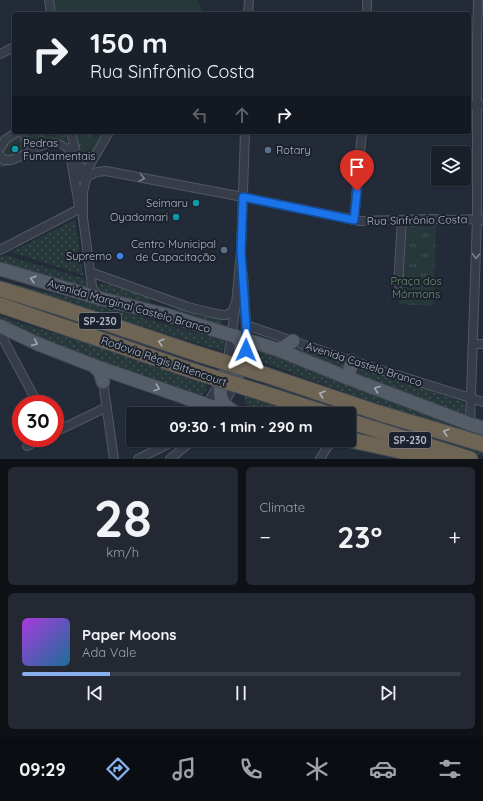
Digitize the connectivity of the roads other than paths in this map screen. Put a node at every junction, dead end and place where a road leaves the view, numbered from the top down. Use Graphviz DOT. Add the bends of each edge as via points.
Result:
graph roads {
  1 [pos="49,0"];
  2 [pos="249,0"];
  3 [pos="367,0"];
  4 [pos="478,0"];
  5 [pos="51,12"];
  6 [pos="248,12"];
  7 [pos="367,12"];
  8 [pos="12,48"];
  9 [pos="0,54"];
  10 [pos="476,105"];
  11 [pos="14,134"];
  12 [pos="23,134"];
  13 [pos="66,134"];
  14 [pos="71,134"];
  15 [pos="108,134"];
  16 [pos="245,134"];
  17 [pos="362,134"];
  18 [pos="0,148"];
  19 [pos="70,151"];
  20 [pos="32,152"];
  21 [pos="0,156"];
  22 [pos="92,161"];
  23 [pos="116,173"];
  24 [pos="84,175"];
  25 [pos="74,176"];
  26 [pos="243,197"];
  27 [pos="81,208"];
  28 [pos="354,220"];
  29 [pos="402,220"];
  30 [pos="480,220"];
  31 [pos="0,250"];
  32 [pos="241,251"];
  33 [pos="0,269"];
  34 [pos="90,272"];
  35 [pos="398,284"];
  36 [pos="0,290"];
  37 [pos="102,299"];
  38 [pos="173,302"];
  39 [pos="236,304"];
  40 [pos="0,305"];
  41 [pos="167,315"];
  42 [pos="1,331"];
  43 [pos="244,334"];
  44 [pos="292,341"];
  45 [pos="473,344"];
  46 [pos="483,344"];
  47 [pos="279,350"];
  48 [pos="352,361"];
  49 [pos="94,366"];
  50 [pos="225,373"];
  51 [pos="118,374"];
  52 [pos="348,378"];
  53 [pos="237,380"];
  54 [pos="103,382"];
  55 [pos="33,395"];
  56 [pos="471,398"];
  57 [pos="483,402"];
  58 [pos="107,407"];
  59 [pos="199,407"];
  60 [pos="205,407"];
  61 [pos="225,407"];
  62 [pos="228,407"];
  63 [pos="306,407"];
  64 [pos="356,423"];
  65 [pos="470,424"];
  66 [pos="64,428"];
  67 [pos="483,428"];
  68 [pos="356,441"];
  69 [pos="356,442"];
  70 [pos="483,444"];
  71 [pos="162,447"];
  72 [pos="185,447"];
  73 [pos="322,447"];
  74 [pos="327,447"];
  75 [pos="175,456"];
  76 [pos="114,459"];
  77 [pos="138,459"];
  78 [pos="170,459"];
  79 [pos="319,459"];
  80 [pos="410,459"];
  81 [pos="438,459"];
  82 [pos="470,459"];
  1 -- 5 [label="street"];
  2 -- 6 [label="street"];
  3 -- 7 [label="street"];
  4 -- 10 [label="street"];
  8 -- 9 [label="street"];
  10 -- 30 [label="street"];
  11 -- 18 [label="street" via="5,140"];
  12 -- 19 [label="street" via="27,144 33,149 54,142"];
  13 -- 19 [label="street"];
  14 -- 24 [label="street"];
  15 -- 22 [label="street"];
  16 -- 26 [label="street"];
  17 -- 28 [label="street"];
  19 -- 25 [label="street"];
  20 -- 21 [label="street" via="10,160 4,160"];
  22 -- 23 [label="street, Rua Sinfrônio Costa"];
  22 -- 24 [label="street"];
  23 -- 24 [label="street, Rua Sinfrônio Costa" via="98,171"];
  23 -- 26 [label="street, Rua Sinfrônio Costa, one-way"];
  24 -- 25 [label="street, Rua Sinfrônio Costa"];
  24 -- 27 [label="street"];
  25 -- 27 [label="street"];
  26 -- 28 [label="street, Rua Sinfrônio Costa"];
  26 -- 32 [label="street"];
  27 -- 31 [label="street"];
  27 -- 34 [label="street"];
  28 -- 29 [label="street, Rua Sinfrônio Costa"];
  29 -- 30 [label="street, Rua Sinfrônio Costa"];
  29 -- 35 [label="street"];
  30 -- 45 [label="street, one-way"];
  32 -- 39 [label="street"];
  32 -- 43 [label="street"];
  37 -- 33 [label="main road, Avenida Marginal Castelo Branco, one-way"];
  34 -- 37 [label="street" via="92,288"];
  34 -- 38 [label="street"];
  70 -- 36 [label="highway, Rodovia Régis Bittencourt / SP-230, one-way, bridge" via="378,413"];
  37 -- 41 [label="main road, Avenida Marginal Castelo Branco"];
  38 -- 39 [label="street" via="223,315 232,312"];
  38 -- 41 [label="street"];
  39 -- 43 [label="street"];
  40 -- 63 [label="highway, Rodovia Régis Bittencourt / SP-230, bridge"];
  41 -- 43 [label="main road, Avenida Marginal Castelo Branco"];
  42 -- 49 [label="main road, one-way"];
  42 -- 55 [label="street"];
  43 -- 44 [label="street, Avenida Castelo Branco"];
  43 -- 47 [label="main road, Avenida Marginal Castelo Branco"];
  43 -- 50 [label="street" via="229,359"];
  43 -- 53 [label="main road" via="240,342"];
  44 -- 47 [label="main road"];
  44 -- 48 [label="street, Avenida Castelo Branco"];
  45 -- 46 [label="street"];
  45 -- 56 [label="street"];
  47 -- 52 [label="main road, Avenida Marginal Castelo Branco"];
  48 -- 52 [label="main road"];
  48 -- 56 [label="street, Avenida Castelo Branco"];
  49 -- 51 [label="main road"];
  49 -- 54 [label="main road" via="100,372"];
  50 -- 60 [label="street"];
  50 -- 61 [label="main road" via="221,389"];
  51 -- 54 [label="main road" via="106,375"];
  51 -- 59 [label="main road, one-way"];
  65 -- 52 [label="main road, Avenida Marginal Castelo Branco, one-way"];
  53 -- 62 [label="street"];
  54 -- 58 [label="street"];
  56 -- 57 [label="street, Avenida Castelo Branco"];
  56 -- 65 [label="street"];
  58 -- 66 [label="street"];
  58 -- 76 [label="street"];
  64 -- 82 [label="highway, SP-230"];
  65 -- 67 [label="main road, Avenida Marginal Castelo Branco"];
  68 -- 81 [label="highway"];
  69 -- 80 [label="main road"];
  71 -- 77 [label="street"];
  72 -- 75 [label="street"];
  73 -- 79 [label="street"];
  74 -- 79 [label="street"];
  75 -- 78 [label="street"];
}
